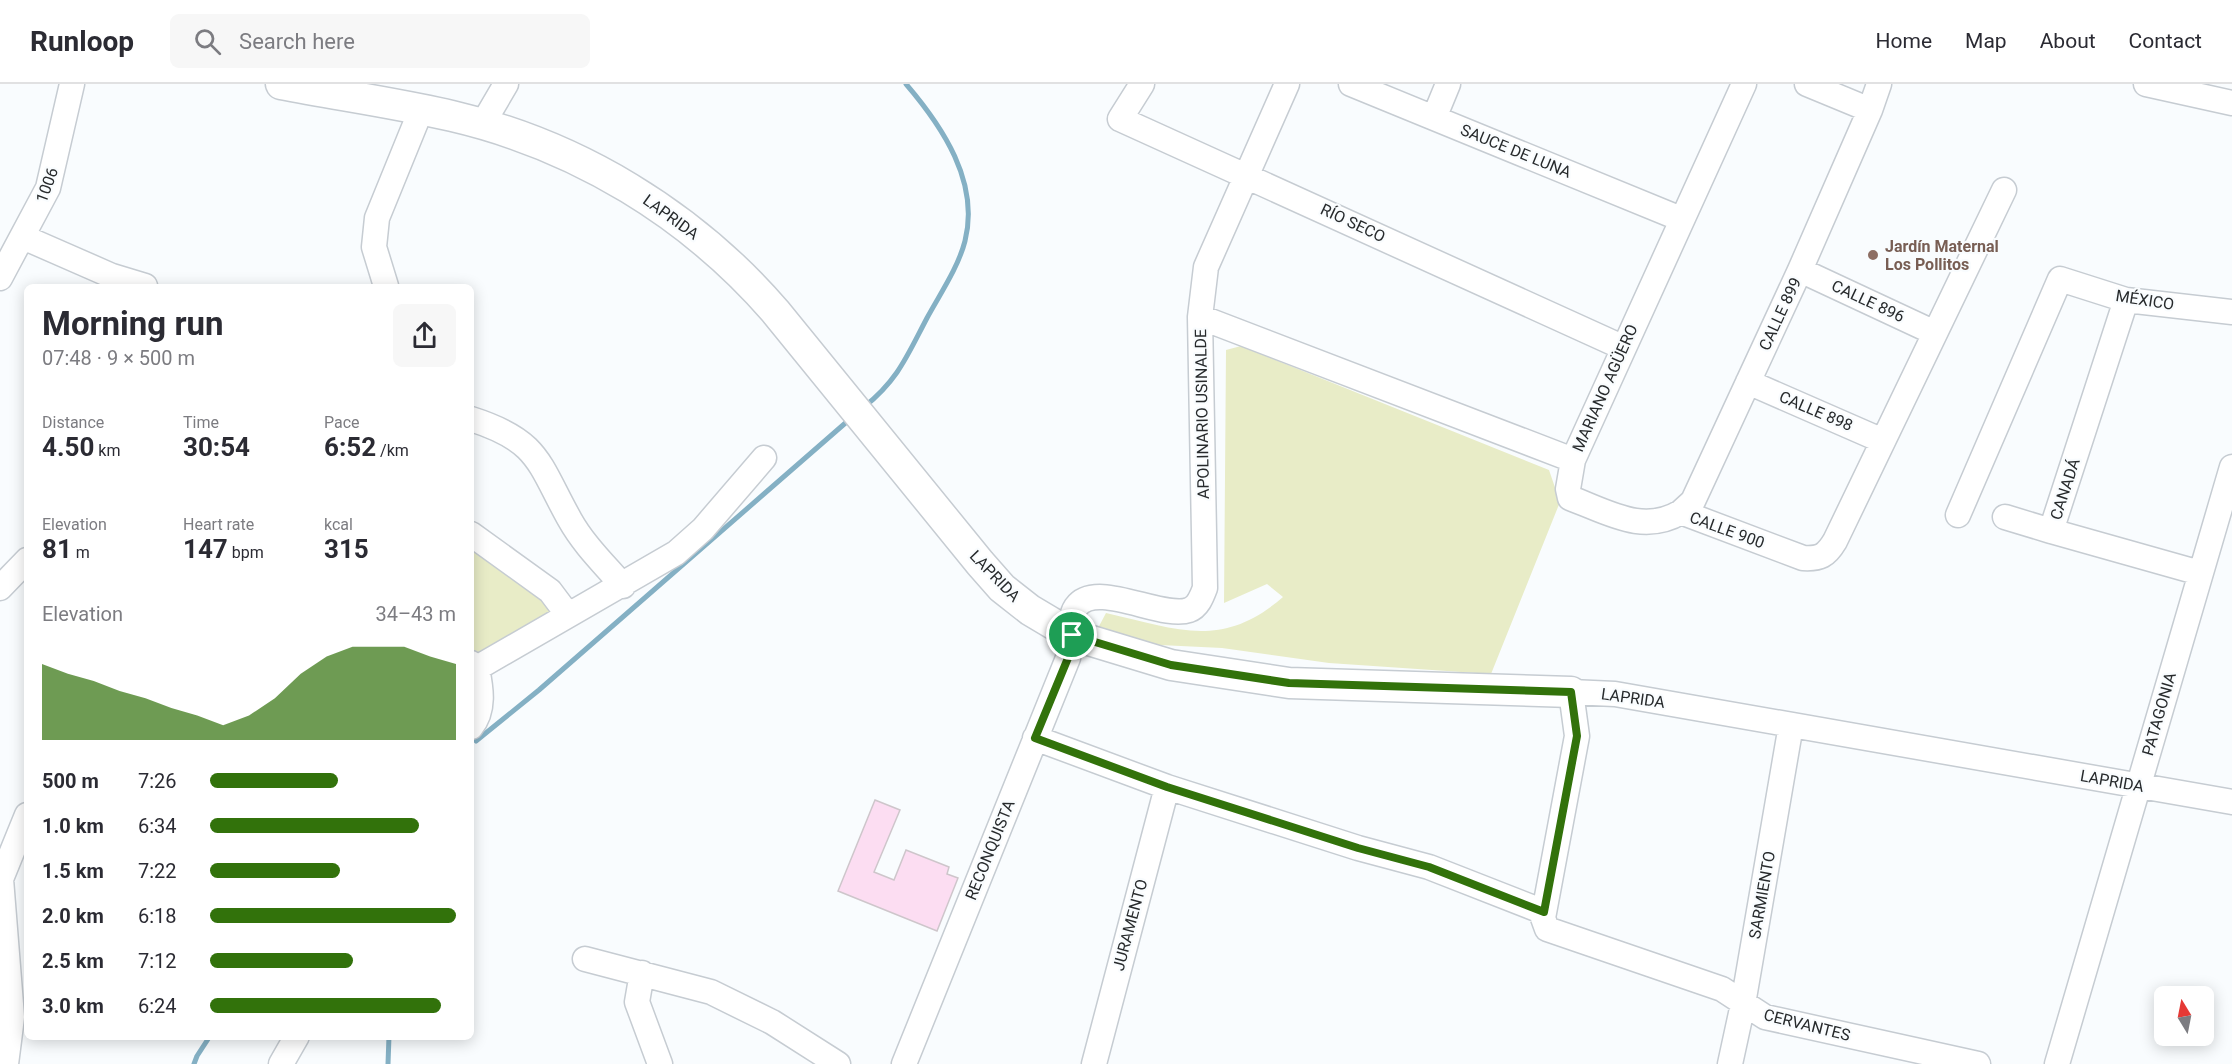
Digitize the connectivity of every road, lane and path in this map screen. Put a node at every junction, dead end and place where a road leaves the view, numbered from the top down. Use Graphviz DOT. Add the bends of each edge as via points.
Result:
graph roads {
  1 [pos="72,84"];
  2 [pos="281,84"];
  3 [pos="506,84"];
  4 [pos="1142,84"];
  5 [pos="1287,84"];
  6 [pos="1351,84"];
  7 [pos="1449,84"];
  8 [pos="1744,84"];
  9 [pos="1807,84"];
  10 [pos="1879,84"];
  11 [pos="2146,84"];
  12 [pos="2232,103"];
  13 [pos="421,110"];
  14 [pos="1870,110"];
  15 [pos="1434,118"];
  16 [pos="482,125"];
  17 [pos="1246,175"];
  18 [pos="2004,190"];
  19 [pos="1682,219"];
  20 [pos="23,237"];
  21 [pos="1800,270"];
  22 [pos="0,278"];
  23 [pos="138,284"];
  24 [pos="385,284"];
  25 [pos="2126,300"];
  26 [pos="2232,312"];
  27 [pos="1200,317"];
  28 [pos="1935,333"];
  29 [pos="1622,347"];
  30 [pos="1748,382"];
  31 [pos="474,420"];
  32 [pos="1883,441"];
  33 [pos="764,458"];
  34 [pos="1573,460"];
  35 [pos="2232,467"];
  36 [pos="1681,512"];
  37 [pos="1958,515"];
  38 [pos="2005,517"];
  39 [pos="2051,531"];
  40 [pos="474,536"];
  41 [pos="24,563"];
  42 [pos="2200,573"];
  43 [pos="623,586"];
  44 [pos="0,588"];
  45 [pos="568,615"];
  46 [pos="1072,635"];
  47 [pos="474,665"];
  48 [pos="1571,692"];
  49 [pos="474,722"];
  50 [pos="1791,725"];
  51 [pos="1035,738"];
  52 [pos="2138,786"];
  53 [pos="1167,787"];
  54 [pos="2232,802"];
  55 [pos="24,818"];
  56 [pos="8,833"];
  57 [pos="1,892"];
  58 [pos="1544,918"];
  59 [pos="585,959"];
  60 [pos="642,973"];
  61 [pos="1743,1004"];
  62 [pos="295,1040"];
  63 [pos="6,1064"];
  64 [pos="281,1064"];
  65 [pos="660,1064"];
  66 [pos="838,1064"];
  67 [pos="904,1064"];
  68 [pos="1094,1064"];
  69 [pos="1730,1064"];
  70 [pos="1978,1064"];
  71 [pos="2057,1064"];
  1 -- 20 [label="street, 1006" via="55,167"];
  2 -- 13 [label="main road, LAPRIDA"];
  3 -- 16 [label="street"];
  4 -- 17 [label="street, RÍO SECO" via="1120,119"];
  5 -- 17 [label="street, APOLINARIO USINALDE"];
  6 -- 15 [label="street, SAUCE DE LUNA"];
  7 -- 15 [label="street"];
  8 -- 19 [label="street, MARIANO AGÜERO"];
  9 -- 14 [label="street"];
  10 -- 14 [label="street, CALLE 899"];
  11 -- 12 [label="street"];
  13 -- 16 [label="main road, LAPRIDA"];
  13 -- 24 [label="street" via="377,218 374,247"];
  14 -- 21 [label="street, CALLE 899"];
  15 -- 19 [label="street, SAUCE DE LUNA"];
  16 -- 46 [label="main road, LAPRIDA" via="536,142 592,167 694,233 756,289 1002,588 1051,625"];
  17 -- 27 [label="street, APOLINARIO USINALDE" via="1206,267"];
  17 -- 29 [label="street, RÍO SECO"];
  18 -- 28 [label="street"];
  19 -- 29 [label="street, MARIANO AGÜERO"];
  20 -- 22 [label="street, 1006"];
  20 -- 23 [label="street"];
  21 -- 28 [label="street, CALLE 896"];
  21 -- 30 [label="street, CALLE 899"];
  25 -- 26 [label="street, MÉXICO"];
  25 -- 37 [label="street, MÉXICO" via="2060,279"];
  25 -- 39 [label="street, CANADÁ"];
  27 -- 34 [label="street, MARIANO AGÜERO"];
  27 -- 46 [label="street, APOLINARIO USINALDE" via="1205,588 1190,610 1172,612 1111,598 1089,599 1077,605"];
  28 -- 32 [label="street"];
  29 -- 34 [label="street, MARIANO AGÜERO"];
  30 -- 32 [label="street, CALLE 898"];
  30 -- 36 [label="street, CALLE 899" via="1693,501"];
  31 -- 43 [label="street" via="508,432 531,450 582,539"];
  32 -- 36 [label="street, CALLE 900" via="1835,541 1819,559 1803,558"];
  33 -- 43 [label="street" via="703,529 676,553"];
  34 -- 36 [label="street, CALLE 900" via="1570,498 1650,524 1667,521"];
  35 -- 42 [label="street, PATAGONIA"];
  38 -- 39 [label="street"];
  39 -- 42 [label="street, CANADÁ"];
  40 -- 45 [label="street" via="550,591"];
  41 -- 44 [label="street"];
  42 -- 52 [label="street, PATAGONIA"];
  43 -- 45 [label="street"];
  45 -- 47 [label="street"];
  46 -- 48 [label="main road, LAPRIDA" via="1171,665 1289,683"];
  46 -- 51 [label="street, RECONQUISTA" via="1068,658"];
  47 -- 49 [label="street" via="481,691 480,712"];
  48 -- 50 [label="street, LAPRIDA" via="1615,694"];
  48 -- 58 [label="street" via="1577,736"];
  50 -- 52 [label="street, LAPRIDA"];
  50 -- 61 [label="street, SARMIENTO"];
  51 -- 53 [label="street, CERVANTES"];
  51 -- 67 [label="street, RECONQUISTA"];
  52 -- 54 [label="street, LAPRIDA"];
  52 -- 71 [label="street, PATAGONIA"];
  53 -- 58 [label="street, CERVANTES" via="1429,867"];
  53 -- 68 [label="street, JURAMENTO"];
  55 -- 56 [label="street"];
  56 -- 57 [label="street"];
  57 -- 63 [label="street" via="11,1007"];
  58 -- 61 [label="street, CERVANTES" via="1553,931 1722,989"];
  59 -- 60 [label="street"];
  60 -- 65 [label="street" via="637,1002"];
  60 -- 66 [label="street" via="737,1004"];
  61 -- 69 [label="street, SARMIENTO"];
  61 -- 70 [label="street, CERVANTES" via="1765,1017"];
  62 -- 64 [label="street"];
}
